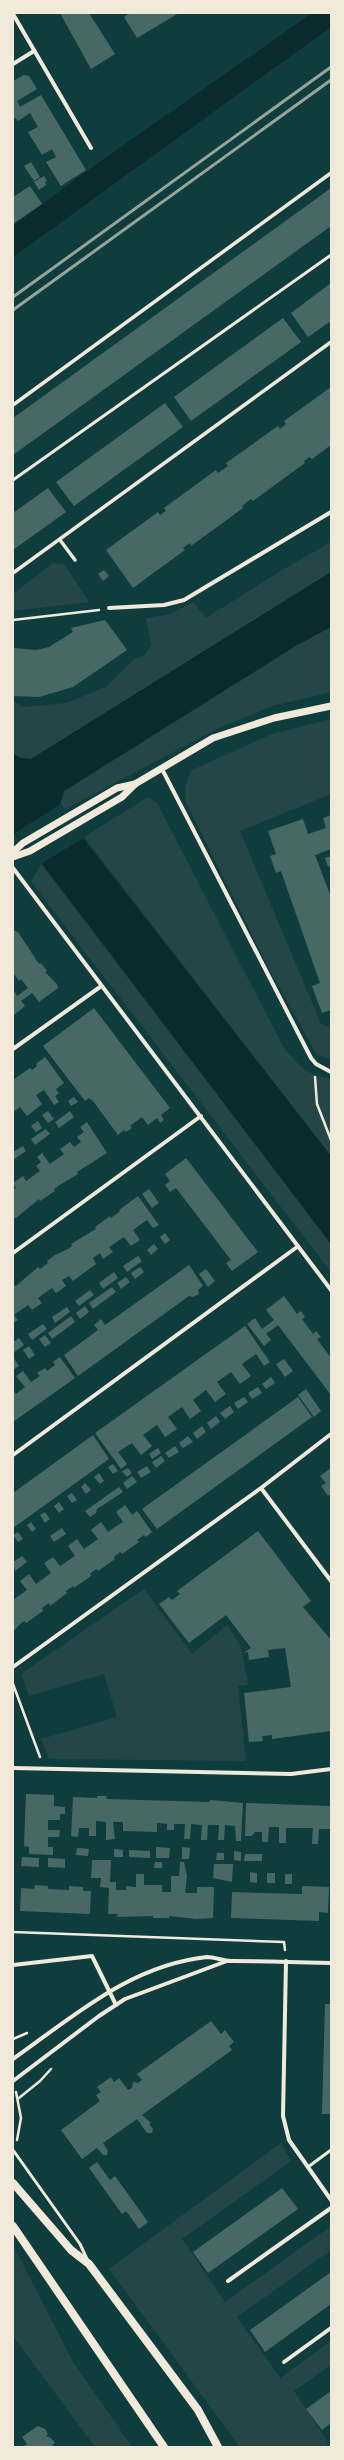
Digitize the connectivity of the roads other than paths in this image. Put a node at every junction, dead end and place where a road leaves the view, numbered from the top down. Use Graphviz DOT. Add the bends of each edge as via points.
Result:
graph roads {
  1 [pos="13,14"];
  2 [pos="34,51"];
  3 [pos="13,64"];
  4 [pos="91,148"];
  5 [pos="331,174"];
  6 [pos="331,256"];
  7 [pos="331,342"];
  8 [pos="13,405"];
  9 [pos="13,480"];
  10 [pos="331,512"];
  11 [pos="60,540"];
  12 [pos="75,560"];
  13 [pos="13,573"];
  14 [pos="109,608"];
  15 [pos="331,706"];
  16 [pos="162,769"];
  17 [pos="135,784"];
  18 [pos="13,852"];
  19 [pos="13,857"];
  20 [pos="13,868"];
  21 [pos="100,987"];
  22 [pos="13,1049"];
  23 [pos="331,1072"];
  24 [pos="201,1116"];
  25 [pos="298,1247"];
  26 [pos="13,1253"];
  27 [pos="331,1290"];
  28 [pos="331,1434"];
  29 [pos="13,1455"];
  30 [pos="261,1488"];
  31 [pos="331,1581"];
  32 [pos="13,1667"];
  33 [pos="13,1768"];
  34 [pos="331,1769"];
  35 [pos="228,1961"];
  36 [pos="286,1961"];
  37 [pos="331,1962"];
  38 [pos="13,1965"];
  39 [pos="109,1991"];
  40 [pos="116,2005"];
  41 [pos="13,2059"];
  42 [pos="13,2083"];
  43 [pos="13,2150"];
  44 [pos="331,2150"];
  45 [pos="308,2167"];
  46 [pos="13,2183"];
  47 [pos="331,2200"];
  48 [pos="331,2208"];
  49 [pos="13,2226"];
  50 [pos="89,2264"];
  51 [pos="228,2281"];
  52 [pos="331,2328"];
  53 [pos="284,2362"];
  54 [pos="164,2447"];
  55 [pos="218,2447"];
  1 -- 2 [label="street"];
  2 -- 3 [label="street"];
  2 -- 4 [label="street"];
  5 -- 8 [label="street"];
  6 -- 9 [label="lane"];
  7 -- 11 [label="street"];
  10 -- 14 [label="street" via="184,600 164,605"];
  11 -- 12 [label="street"];
  11 -- 13 [label="street"];
  15 -- 16 [label="street" via="274,718 213,738"];
  16 -- 17 [label="street"];
  16 -- 23 [label="street" via="316,1064"];
  17 -- 18 [label="street" via="117,788 23,843"];
  17 -- 19 [label="street" via="122,797 30,851"];
  20 -- 21 [label="street"];
  21 -- 22 [label="street"];
  21 -- 24 [label="street"];
  24 -- 25 [label="street"];
  24 -- 26 [label="street"];
  25 -- 27 [label="street"];
  25 -- 29 [label="street"];
  28 -- 30 [label="street"];
  30 -- 31 [label="street"];
  30 -- 32 [label="street"];
  33 -- 34 [label="street" via="291,1774"];
  35 -- 36 [label="street"];
  35 -- 39 [label="street" via="209,1957 184,1961 143,1975"];
  35 -- 40 [label="street" via="148,1989"];
  36 -- 37 [label="street"];
  36 -- 45 [label="street" via="283,2116 289,2140"];
  38 -- 39 [label="street" via="92,1956"];
  39 -- 40 [label="street"];
  39 -- 41 [label="street" via="56,2026"];
  40 -- 42 [label="street"];
  43 -- 50 [label="lane" via="80,2244"];
  44 -- 45 [label="lane"];
  45 -- 47 [label="street"];
  46 -- 50 [label="main road" via="71,2250"];
  48 -- 51 [label="street"];
  49 -- 54 [label="main road"];
  50 -- 55 [label="main road" via="198,2410"];
  52 -- 53 [label="street"];
}
